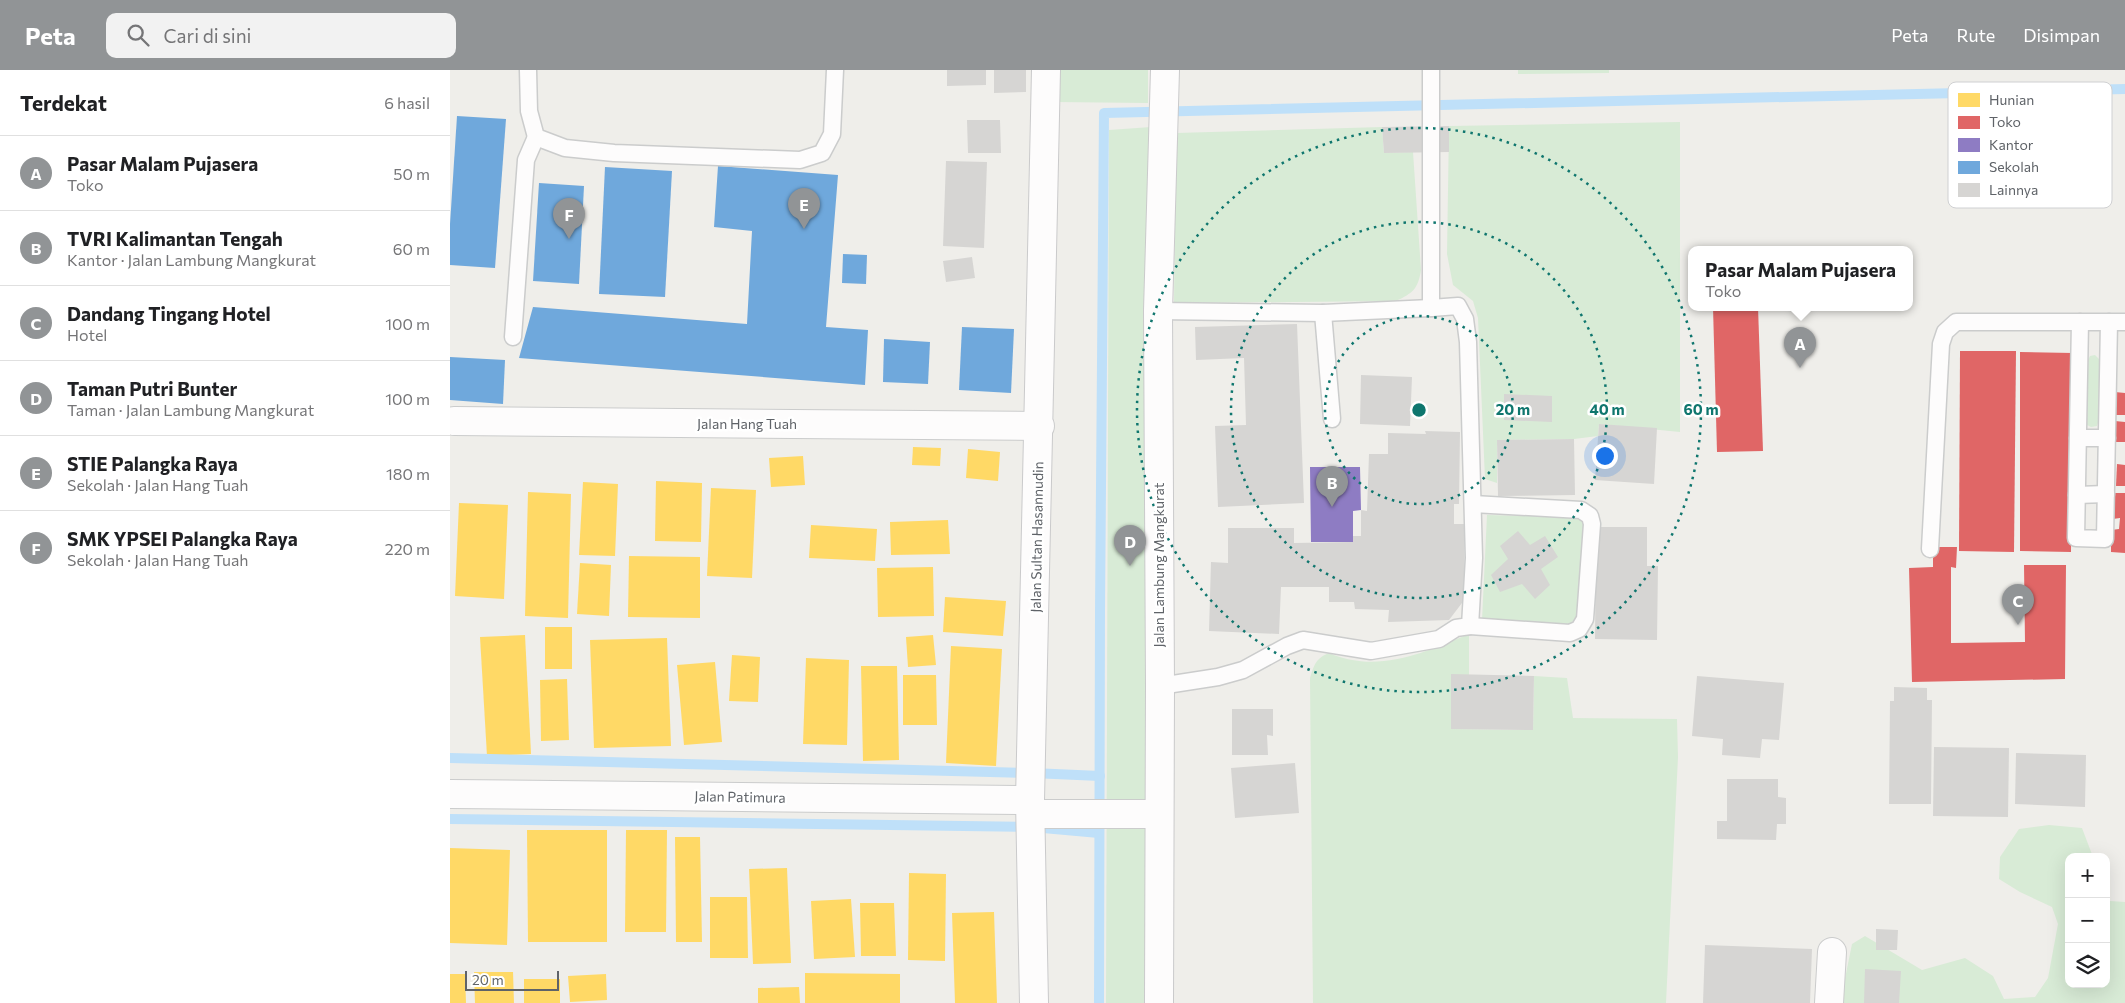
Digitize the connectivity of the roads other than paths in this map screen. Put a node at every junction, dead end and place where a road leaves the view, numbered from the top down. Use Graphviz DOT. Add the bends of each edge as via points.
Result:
graph roads {
  1 [pos="528,70"];
  2 [pos="835,70"];
  3 [pos="1046,70"];
  4 [pos="1431,70"];
  5 [pos="1165,82"];
  6 [pos="536,137"];
  7 [pos="1431,308"];
  8 [pos="1158,311"];
  9 [pos="1323,313"];
  10 [pos="2080,322"];
  11 [pos="2117,322"];
  12 [pos="513,337"];
  13 [pos="1332,419"];
  14 [pos="454,421"];
  15 [pos="1040,426"];
  16 [pos="2078,438"];
  17 [pos="2107,438"];
  18 [pos="2106,494"];
  19 [pos="2077,495"];
  20 [pos="1473,504"];
  21 [pos="1930,549"];
  22 [pos="1470,626"];
  23 [pos="1160,686"];
  24 [pos="450,794"];
  25 [pos="1031,807"];
  26 [pos="1159,814"];
  27 [pos="1832,952"];
  28 [pos="1034,1003"];
  29 [pos="1159,1003"];
  30 [pos="1829,1003"];
  1 -- 6 [label="lane" via="529,111"];
  2 -- 6 [label="lane" via="832,134 822,152 800,160 614,153 565,148"];
  3 -- 15 [label="street, Jalan Sultan Hasannudin"];
  4 -- 7 [label="lane"];
  5 -- 8 [label="street, Jalan Lambung Mangkurat"];
  6 -- 12 [label="lane" via="526,160"];
  7 -- 9 [label="lane"];
  7 -- 20 [label="lane" via="1458,306 1465,319"];
  8 -- 9 [label="lane"];
  8 -- 23 [label="street, Jalan Lambung Mangkurat"];
  9 -- 13 [label="lane"];
  10 -- 11 [label="lane"];
  10 -- 16 [label="lane"];
  10 -- 21 [label="lane" via="1956,322 1945,332"];
  11 -- 17 [label="lane"];
  14 -- 15 [label="street, Jalan Hang Tuah"];
  15 -- 25 [label="street, Jalan Sultan Hasannudin"];
  16 -- 17 [label="lane"];
  16 -- 19 [label="lane"];
  17 -- 18 [label="lane"];
  18 -- 19 [label="lane"];
  18 -- 19 [label="lane" via="2105,539 2076,538"];
  20 -- 22 [label="lane"];
  20 -- 22 [label="lane" via="1581,510 1590,516 1592,524 1585,619 1579,630 1570,633"];
  22 -- 23 [label="lane" via="1456,628 1438,639 1371,651 1303,640 1243,670"];
  23 -- 26 [label="street, Jalan Lambung Mangkurat"];
  24 -- 25 [label="street, Jalan Patimura"];
  25 -- 26 [label="street, Jalan Patimura" via="1100,814"];
  25 -- 28 [label="street, Jalan Sultan Hasannudin"];
  26 -- 29 [label="street, Jalan Lambung Mangkurat"];
  27 -- 30 [label="street"];
}
